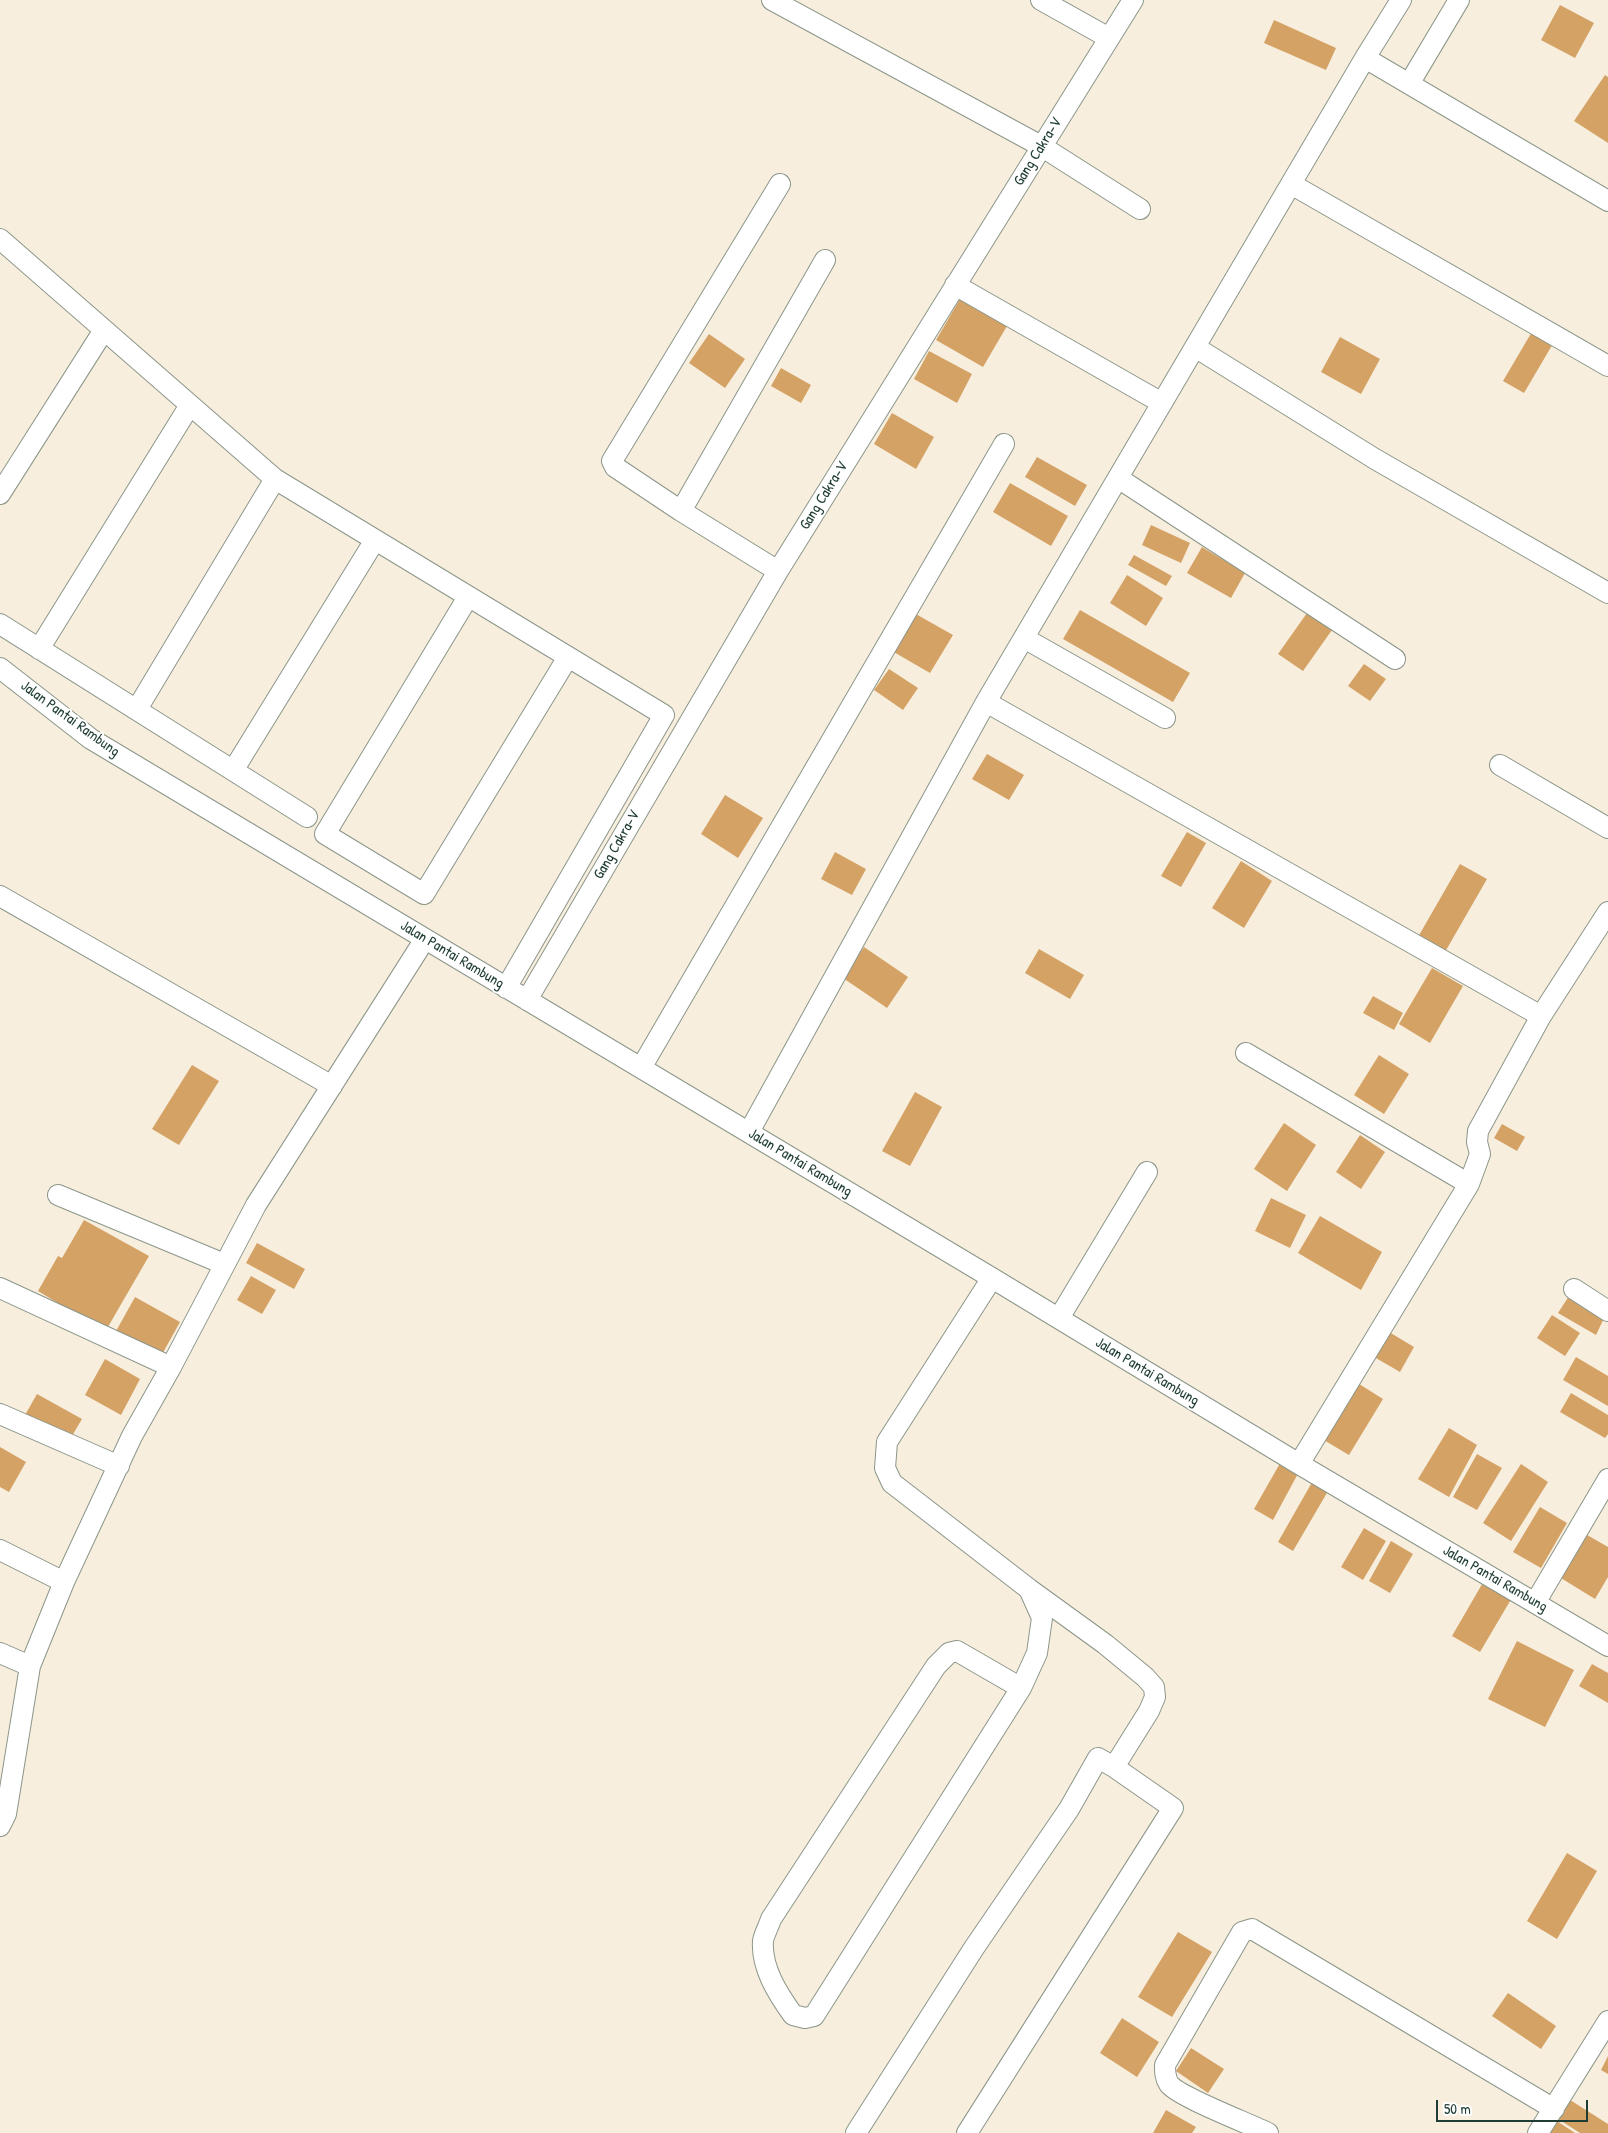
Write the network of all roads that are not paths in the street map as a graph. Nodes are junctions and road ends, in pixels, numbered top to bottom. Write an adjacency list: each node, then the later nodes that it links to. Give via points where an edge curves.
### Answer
1 (772, 0): 9 (street)
2 (1041, 0): 6 (street)
3 (1133, 0): 6 (street, Gang Cakra-V)
4 (1459, 0): 8 (street)
5 (1392, 3): 7 (street)
6 (1110, 38): 9 (street, Gang Cakra-V)
7 (1365, 58): 8 (street); 11 (street)
8 (1410, 84): 12 (street)
9 (1041, 146): 13 (street); 16 (street, Gang Cakra-V)
10 (780, 184): 26 (street, via 612,461)
11 (1291, 184): 18 (street); 19 (street)
12 (1608, 201)
13 (1140, 209)
14 (0, 239): 17 (street)
15 (825, 260): 26 (street)
16 (956, 284): 20 (street); 28 (street, Gang Cakra-V)
17 (104, 330): 21 (street); 25 (street)
18 (1195, 348): 20 (street); 29 (street, via 1375,459)
19 (1608, 366)
20 (1162, 403): 23 (street)
21 (190, 405): 24 (street); 33 (street)
22 (1004, 444): 51 (street)
23 (1118, 478): 32 (street); 35 (street)
24 (275, 479): 27 (street); 38 (street)
25 (0, 494)
26 (681, 512): 28 (street)
27 (375, 540): 30 (street); 41 (street)
28 (778, 571): 48 (street, Gang Cakra-V)
29 (1608, 592)
30 (468, 597): 34 (street); 34 (street, via 325,834 424,894)
31 (0, 624): 33 (street)
32 (1024, 638): 37 (street); 39 (street)
33 (39, 649): 38 (street)
34 (568, 657): 47 (street, via 664,715)
35 (1396, 659)
36 (0, 668): 46 (street, Jalan Pantai Rambung, via 91,739)
37 (986, 702): 49 (street); 53 (street)
38 (137, 709): 41 (street)
39 (1165, 718)
40 (1500, 764): 43 (street)
41 (234, 770): 42 (street)
42 (307, 817)
43 (1608, 828)
44 (0, 896): 52 (street)
45 (1608, 912): 49 (street)
46 (425, 939): 47 (street, Jalan Pantai Rambung); 52 (street)
47 (506, 988): 48 (street, Jalan Pantai Rambung)
48 (526, 1000): 51 (street, Jalan Pantai Rambung)
49 (1540, 1016): 55 (street, via 1478,1131 1480,1154)
50 (1246, 1053): 55 (street)
51 (641, 1068): 53 (street, Jalan Pantai Rambung)
52 (332, 1086): 57 (street, via 256,1205)
53 (749, 1132): 58 (street, Jalan Pantai Rambung)
54 (1148, 1172): 62 (street)
55 (1469, 1184): 65 (street)
56 (58, 1195): 57 (street)
57 (224, 1264): 63 (street)
58 (992, 1278): 62 (street, Jalan Pantai Rambung); 70 (street, via 887,1442 885,1468 892,1483)
59 (0, 1288): 63 (street)
60 (1574, 1289): 61 (street)
61 (1608, 1311)
62 (1059, 1318): 65 (street, Jalan Pantai Rambung)
63 (171, 1367): 66 (street)
64 (0, 1414): 66 (street)
65 (1299, 1464): 71 (street, Jalan Pantai Rambung)
66 (119, 1466): 69 (street)
67 (1608, 1479): 71 (street)
68 (0, 1550): 69 (street)
69 (64, 1582): 74 (street)
70 (1029, 1589): 75 (street, via 1042,1618 1037,1653); 76 (street, via 1105,1644 1154,1686 1155,1697 1149,1711)
71 (1534, 1602): 72 (street, Jalan Pantai Rambung)
72 (1608, 1646)
73 (0, 1652): 74 (street)
74 (30, 1666): 77 (street, via 6,1814)
75 (1021, 1688): 75 (street, via 957,1651 949,1653 936,1666 771,1919 763,1939 764,1954 774,1988 793,2015 814,2016)
76 (1114, 1767): 80 (street, via 1098,1758 1069,1809 974,1948); 81 (street, via 1173,1808)
77 (0, 1826)
78 (1608, 2021): 79 (street)
79 (1554, 2109): 82 (street, via 1252,1929 1242,1932 1165,2065 1166,2078 1170,2086 1183,2094); 83 (street)
80 (856, 2133)
81 (967, 2133)
82 (1268, 2133)
83 (1538, 2133)

